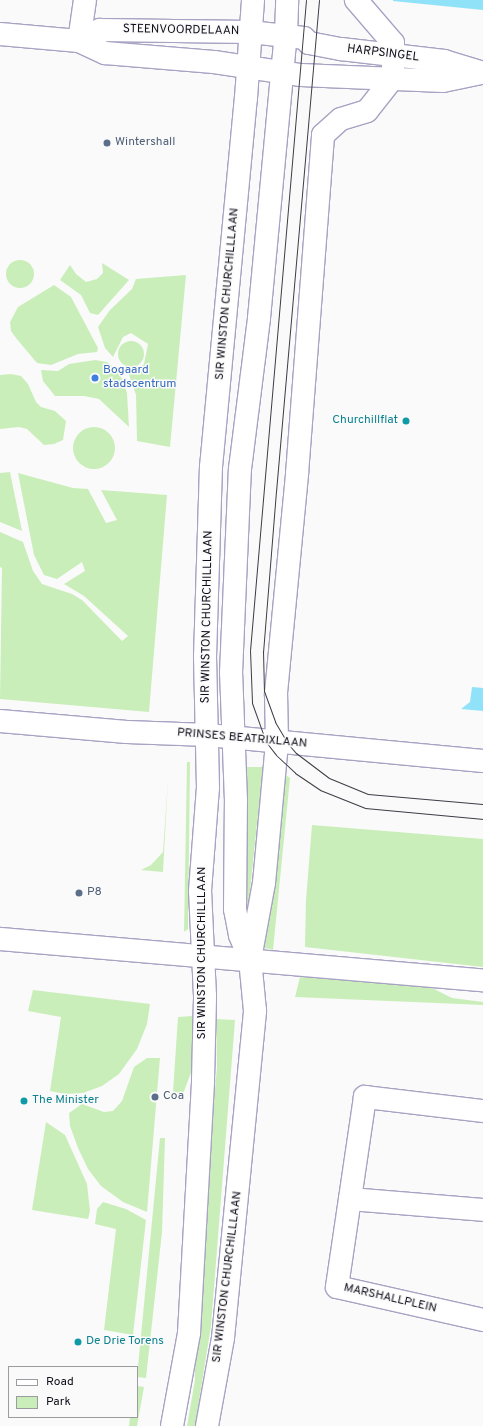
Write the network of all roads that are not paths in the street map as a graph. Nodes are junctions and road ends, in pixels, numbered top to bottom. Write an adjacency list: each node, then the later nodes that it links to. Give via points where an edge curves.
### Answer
1 (84, 0): 8 (street)
2 (253, 0): 5 (street, SIR WINSTON CHURCHILLLAAN)
3 (287, 0): 7 (street, SIR WINSTON CHURCHILLLAAN)
4 (356, 0): 9 (street, via 394,43)
5 (250, 32): 7 (street, STEENVOORDELAAN); 8 (street, STEENVOORDELAAN, via 100,30); 10 (street, SIR WINSTON CHURCHILLLAAN)
6 (0, 34): 8 (street, STEENVOORDELAAN)
7 (286, 35): 9 (street, HARPSINGEL, via 304,38 309,44); 12 (street, SIR WINSTON CHURCHILLLAAN)
8 (79, 40): 10 (street, STEENVOORDELAAN, via 105,53 198,60)
9 (395, 55): 11 (street, HARPSINGEL, via 444,61); 13 (street)
10 (249, 67): 12 (street, STEENVOORDELAAN); 15 (street, SIR WINSTON CHURCHILLLAAN, via 211,467 205,657)
11 (482, 73): 13 (street, HARPSINGEL, via 444,80)
12 (282, 74): 13 (street, HARPSINGEL); 16 (street, SIR WINSTON CHURCHILLLAAN, via 240,470 231,689)
13 (393, 78): 17 (street, SIR WINSTON CHURCHILLLAAN, via 367,110 341,120 323,135 297,474 276,693)
14 (0, 721): 15 (street, PRINSES BEATRIXLAAN, via 127,732)
15 (208, 735): 16 (street, PRINSES BEATRIXLAAN); 20 (street, SIR WINSTON CHURCHILLLAAN, via 208,788 200,891)
16 (234, 738): 17 (street, PRINSES BEATRIXLAAN); 21 (street, SIR WINSTON CHURCHILLLAAN, via 235,909 240,934)
17 (277, 743): 18 (street, PRINSES BEATRIXLAAN); 21 (street, SIR WINSTON CHURCHILLLAAN, via 264,882)
18 (483, 761)
19 (0, 939): 20 (street)
20 (202, 955): 21 (street); 27 (street, SIR WINSTON CHURCHILLLAAN, via 205,996 203,1080 190,1310)
21 (250, 959): 22 (street); 28 (street, SIR WINSTON CHURCHILLLAAN, via 255,999 253,1034 223,1338)
22 (483, 980)
23 (483, 1110): 24 (street, MARSHALLPLEIN, via 365,1097)
24 (350, 1199): 25 (street); 26 (street, MARSHALLPLEIN, via 337,1287)
25 (483, 1210)
26 (483, 1320)
27 (172, 1426)
28 (207, 1426)

